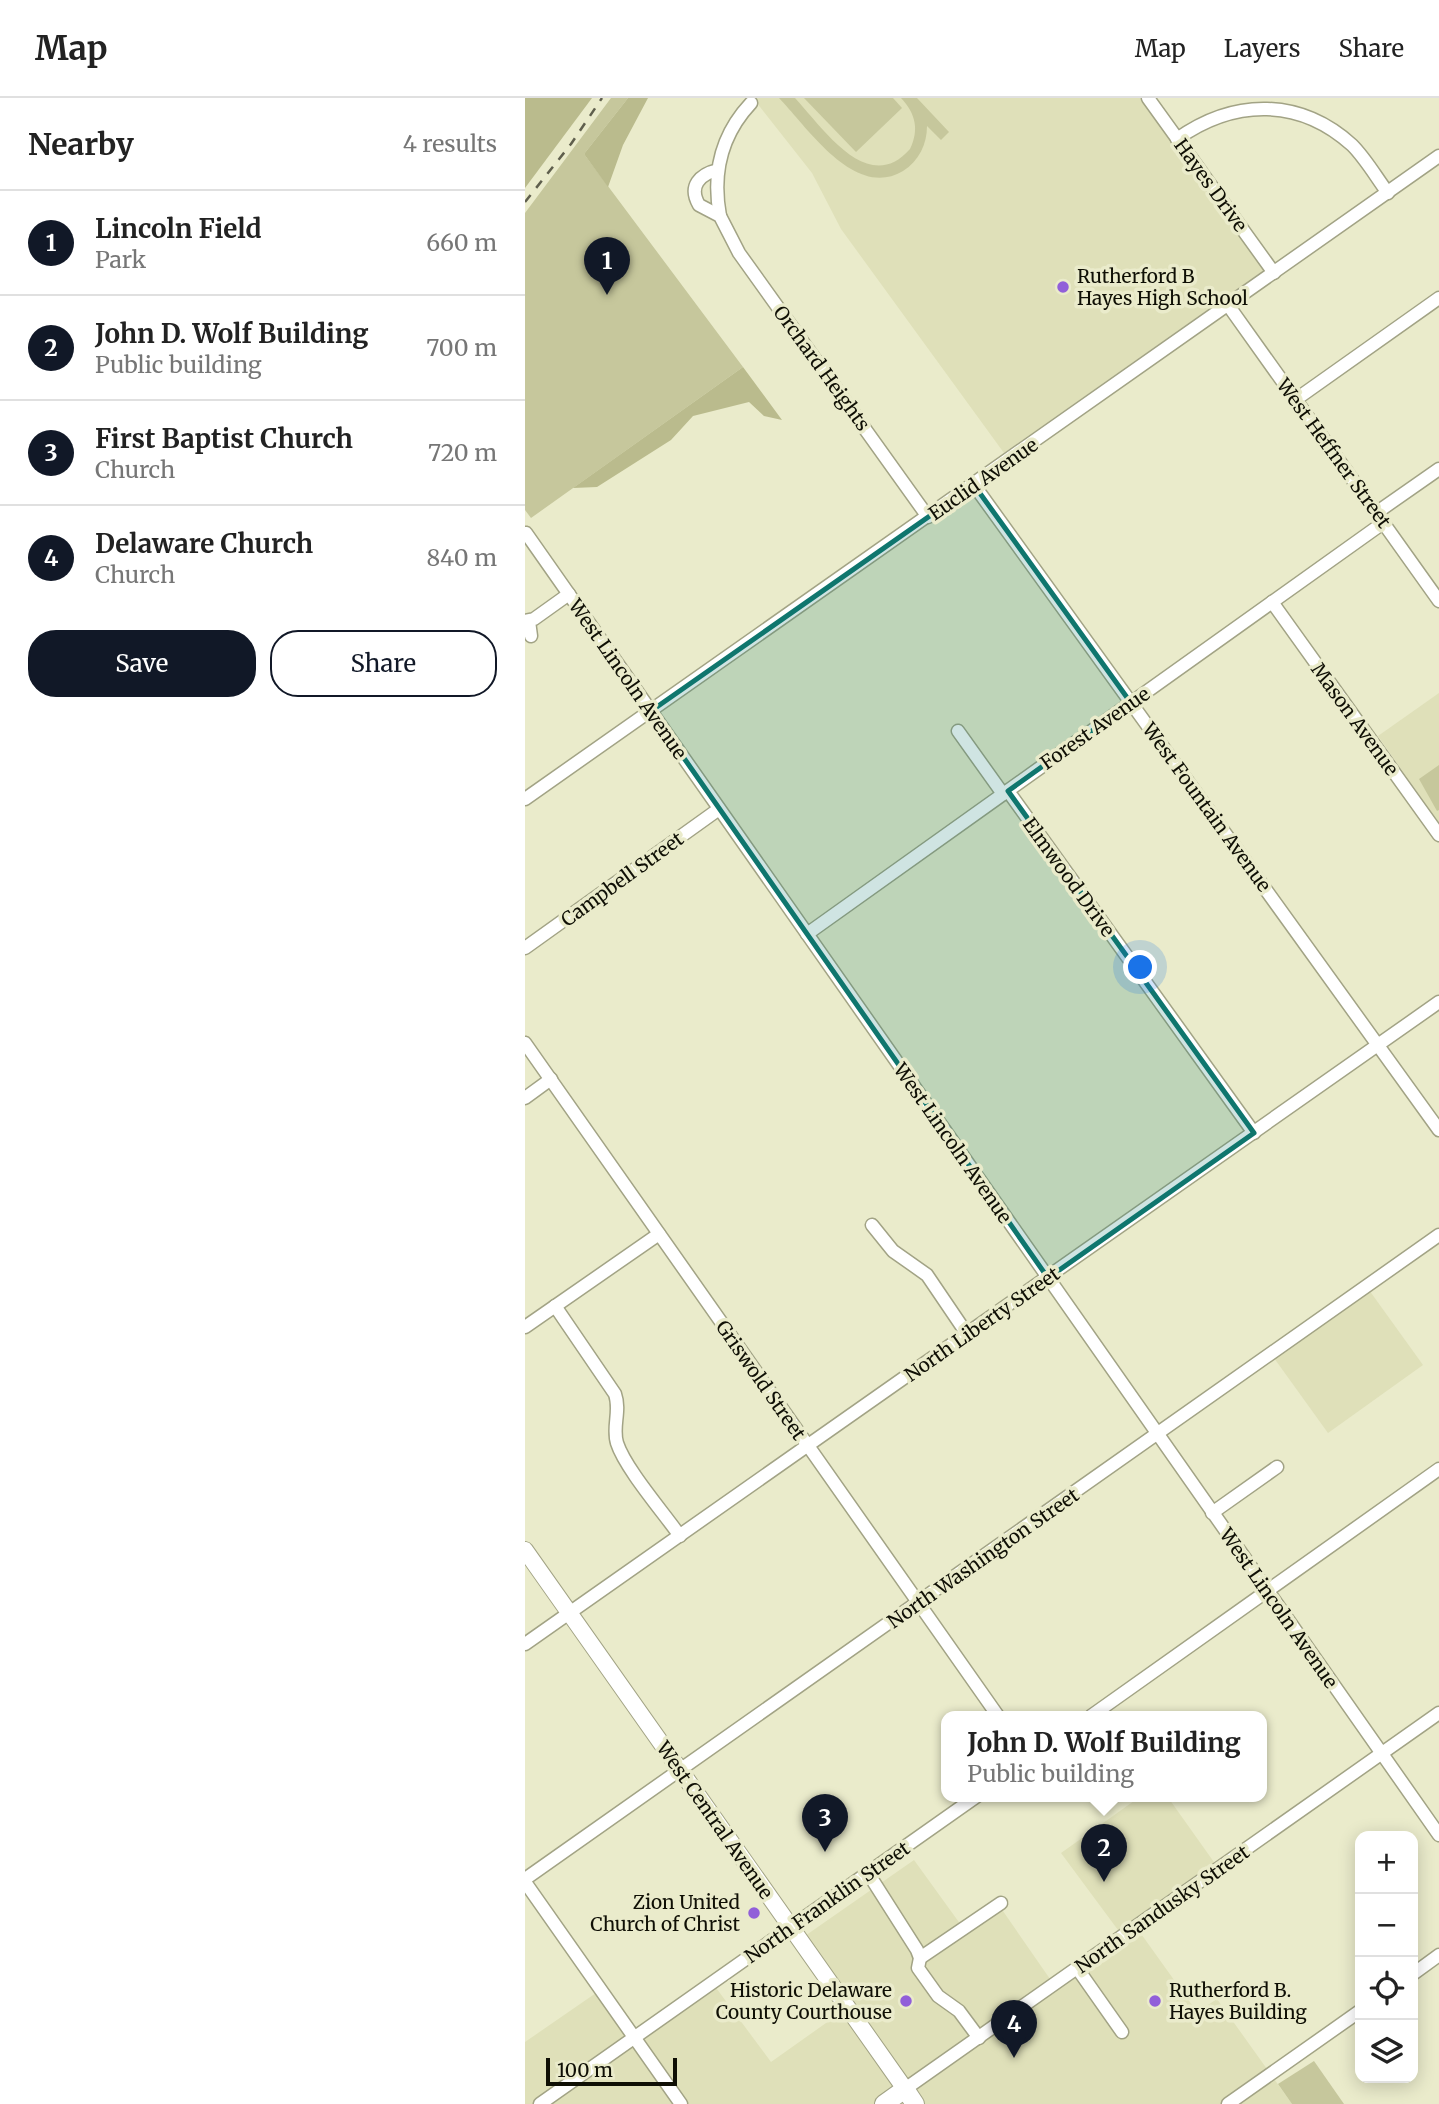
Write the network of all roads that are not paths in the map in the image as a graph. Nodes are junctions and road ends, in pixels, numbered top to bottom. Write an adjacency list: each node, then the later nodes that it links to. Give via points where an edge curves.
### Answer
1 (1148, 98): 4 (street, Hayes Drive)
2 (1272, 102): 4 (street, via 1207,119); 7 (street, via 1341,135)
3 (751, 103): 6 (street, Orchard Heights, via 727,135)
4 (1177, 139): 9 (street, Hayes Drive)
5 (1439, 156): 7 (street, Euclid Avenue)
6 (718, 170): 8 (street, Orchard Heights); 8 (street, Orchard Heights, via 700,177 694,192 703,209)
7 (1388, 193): 9 (street, Euclid Avenue)
8 (720, 216): 15 (street, Orchard Heights, via 739,253)
9 (1274, 273): 11 (street, Euclid Avenue)
10 (1439, 298): 12 (street)
11 (1228, 305): 12 (street, West Heffner Street); 14 (street, Euclid Avenue)
12 (1295, 400): 16 (street, West Heffner Street)
13 (1439, 469): 16 (street, Forest Avenue)
14 (974, 485): 15 (street, Euclid Avenue); 23 (street, West Fountain Avenue)
15 (928, 517): 24 (street, Euclid Avenue)
16 (1380, 518): 19 (street, West Heffner Street); 20 (street, Forest Avenue)
17 (526, 533): 18 (street, West Lincoln Avenue)
18 (569, 594): 21 (street); 24 (street, West Lincoln Avenue)
19 (1439, 601)
20 (1272, 603): 23 (street, Forest Avenue); 29 (street, Mason Avenue)
21 (527, 621): 22 (street)
22 (531, 636)
23 (1131, 703): 26 (street, Forest Avenue); 34 (street, West Fountain Avenue)
24 (650, 711): 27 (street, Euclid Avenue); 28 (street, West Lincoln Avenue)
25 (958, 731): 26 (street, Elmwood Drive)
26 (1005, 792): 30 (street, Forest Avenue); 38 (street, Elmwood Drive)
27 (525, 799)
28 (719, 809): 30 (street, West Lincoln Avenue); 31 (street, Campbell Street)
29 (1439, 835)
30 (807, 934): 42 (street, West Lincoln Avenue)
31 (525, 948)
32 (1439, 1002): 34 (street, North Liberty Street)
33 (525, 1043): 35 (street, Griswold Street)
34 (1378, 1046): 37 (street, West Fountain Avenue); 38 (street, North Liberty Street)
35 (551, 1079): 36 (street); 40 (street, Griswold Street)
36 (525, 1098)
37 (1439, 1130)
38 (1254, 1133): 42 (street, North Liberty Street)
39 (872, 1225): 45 (street, via 893,1251 927,1275)
40 (659, 1234): 43 (street); 47 (street, Griswold Street)
41 (1439, 1235): 46 (street, North Washington Street)
42 (1048, 1278): 45 (street, North Liberty Street); 46 (street, West Lincoln Avenue)
43 (555, 1306): 44 (street); 51 (street, via 615,1394 621,1453)
44 (525, 1327)
45 (967, 1334): 47 (street, North Liberty Street)
46 (1157, 1435): 50 (street, West Lincoln Avenue); 54 (street, North Washington Street)
47 (808, 1446): 51 (street, North Liberty Street); 54 (street, Griswold Street)
48 (1277, 1467): 50 (street)
49 (1439, 1469): 53 (street)
50 (1212, 1513): 53 (street, West Lincoln Avenue)
51 (680, 1536): 55 (street, North Liberty Street)
52 (525, 1550): 55 (main road, West Central Avenue)
53 (1267, 1591): 58 (street); 60 (street, West Lincoln Avenue)
54 (919, 1603): 57 (street, Griswold Street); 61 (street, North Washington Street)
55 (569, 1613): 56 (street, North Liberty Street); 61 (main road, West Central Avenue)
56 (525, 1644)
57 (995, 1711)
58 (1098, 1711)
59 (1439, 1713): 60 (street, North Sandusky Street)
60 (1381, 1754): 63 (street, West Lincoln Avenue); 70 (street, North Sandusky Street)
61 (680, 1770): 65 (street, North Washington Street); 67 (main road, West Central Avenue)
62 (969, 1802): 64 (street, North Franklin Street)
63 (1439, 1835)
64 (868, 1873): 67 (street, North Franklin Street); 69 (street)
65 (525, 1880): 74 (street)
66 (1001, 1903): 69 (street)
67 (791, 1927): 74 (street, North Franklin Street); 76 (main road, West Central Avenue)
68 (1439, 1955): 71 (street)
69 (920, 1958): 75 (street, via 918,1968 938,1996 959,2011)
70 (1077, 1968): 73 (street); 75 (street, North Sandusky Street)
71 (1418, 1970)
72 (1355, 2015): 80 (street)
73 (1122, 2032)
74 (634, 2038): 77 (street, North Franklin Street); 78 (street)
75 (979, 2038): 76 (street, North Sandusky Street)
76 (910, 2097): 79 (highway, North Sandusky Street)
77 (540, 2104)
78 (681, 2104)
79 (884, 2104)
80 (1228, 2104)

